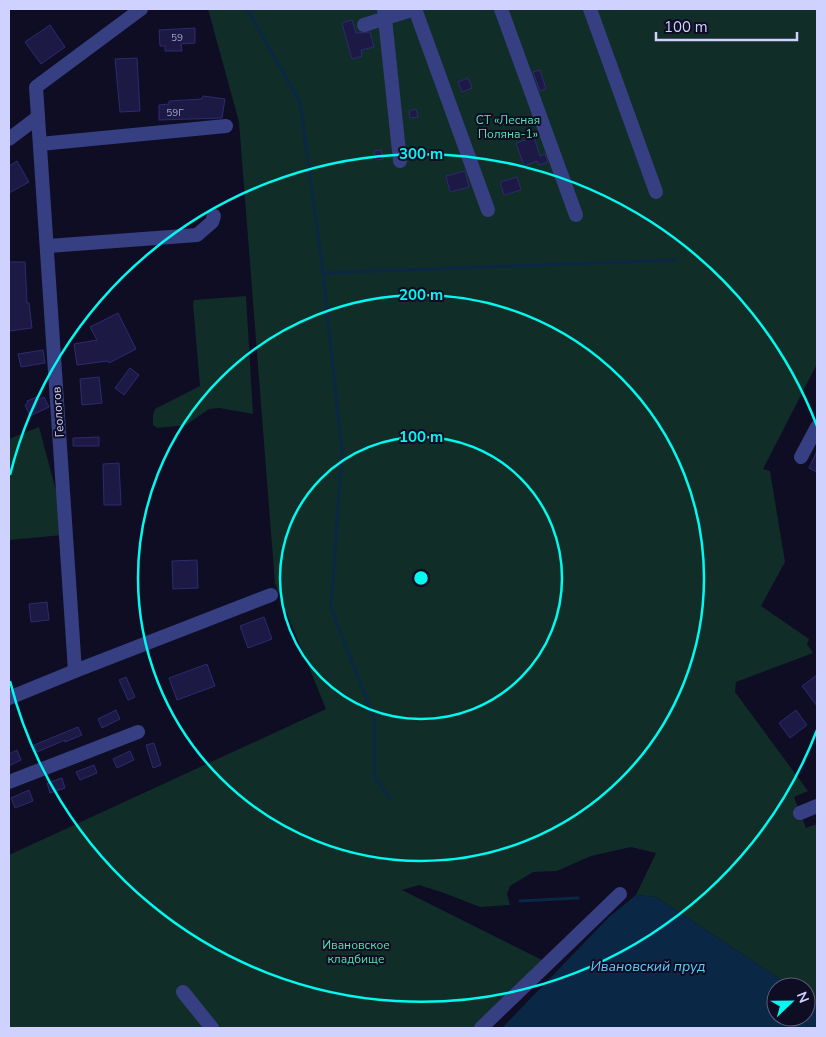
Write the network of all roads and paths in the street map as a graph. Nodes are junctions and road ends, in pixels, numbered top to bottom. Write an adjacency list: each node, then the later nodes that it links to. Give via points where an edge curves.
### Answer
1 (141, 9): 7 (street, Геологов, via 36,87)
2 (414, 9): 5 (street); 13 (street)
3 (501, 9): 14 (street)
4 (590, 9): 12 (street)
5 (384, 14): 6 (street); 11 (street)
6 (364, 25)
7 (38, 117): 9 (street); 10 (street, Геологов)
8 (226, 126): 10 (street)
9 (9, 139)
10 (40, 144): 16 (street, Геологов)
11 (400, 162)
12 (656, 192)
13 (488, 210)
14 (576, 214)
15 (214, 216): 16 (street, via 212,222 197,235)
16 (48, 246): 20 (street, Геологов)
17 (817, 427): 18 (street)
18 (801, 457)
19 (271, 595): 20 (street)
20 (75, 671): 21 (street)
21 (9, 698)
22 (138, 732): 23 (street)
23 (9, 782)
24 (817, 806): 25 (street)
25 (800, 812)
26 (620, 894): 29 (street)
27 (183, 992): 28 (street)
28 (212, 1028)
29 (481, 1028)

